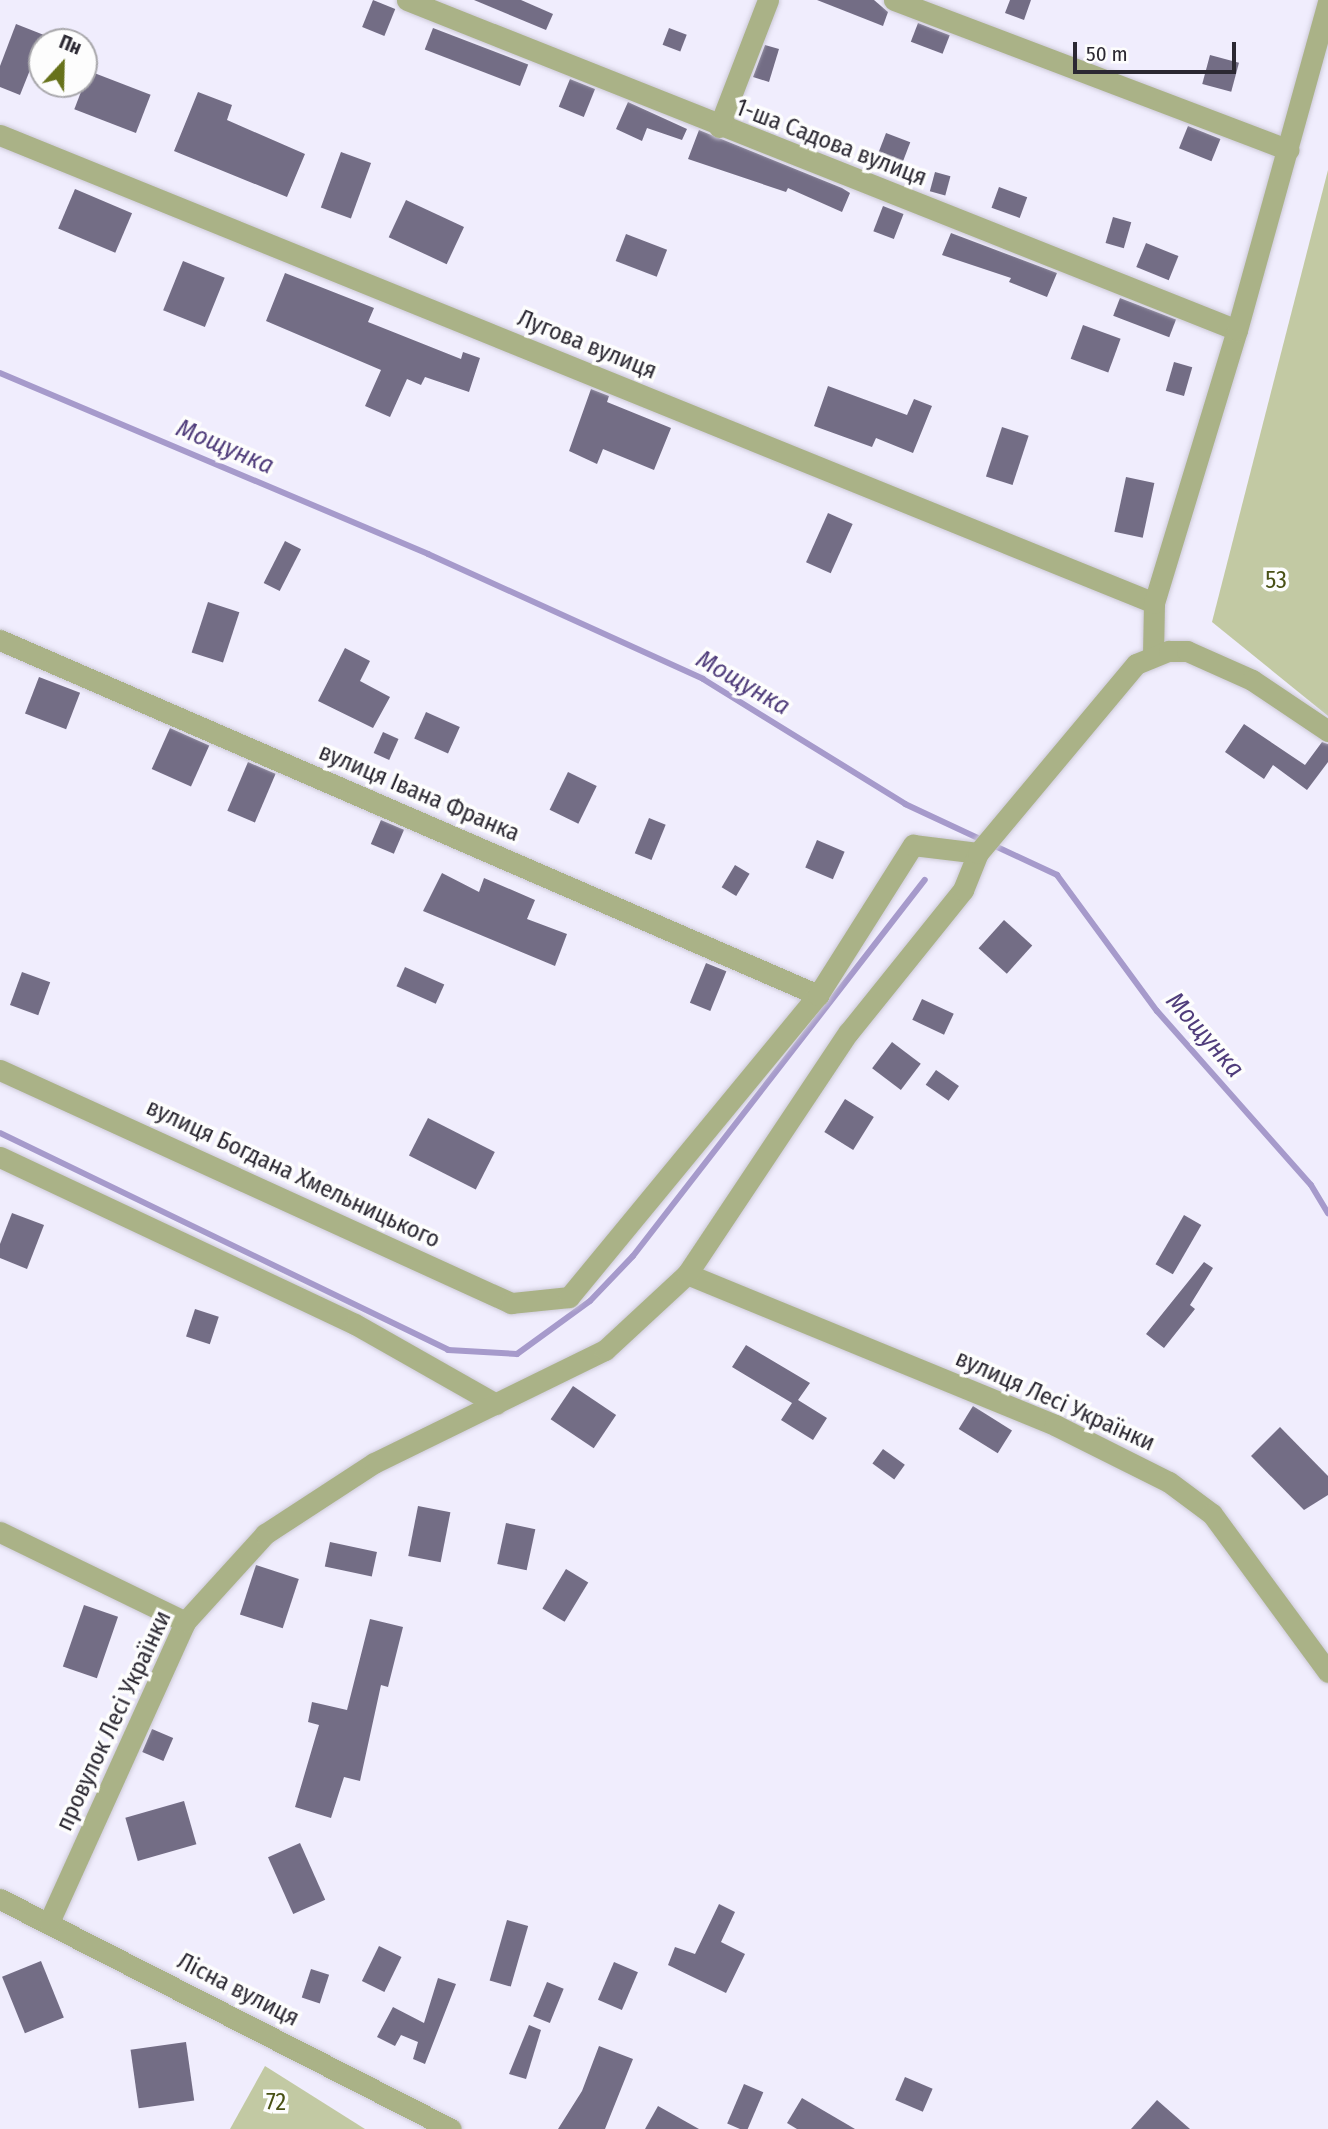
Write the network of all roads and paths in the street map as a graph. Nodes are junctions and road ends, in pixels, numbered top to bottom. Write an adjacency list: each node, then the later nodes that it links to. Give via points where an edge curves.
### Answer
1 (408, 0): 5 (street, 1-ша Садова вулиця)
2 (768, 0): 5 (street)
3 (894, 0): 7 (street)
4 (1328, 2): 7 (street)
5 (719, 127): 8 (street, 1-ша Садова вулиця)
6 (0, 135): 9 (street, Лугова вулиця)
7 (1288, 150): 8 (street)
8 (1237, 330): 9 (street)
9 (1153, 603): 11 (street)
10 (0, 640): 14 (street, вулиця Івана Франка)
11 (1153, 655): 12 (street, via 1187,651 1221,665 1287,701); 13 (street, via 1136,664 1115,687)
12 (1328, 731)
13 (978, 853): 14 (street, via 913,845); 17 (street, via 963,890 848,1033)
14 (818, 995): 15 (street, вулиця Богдана Хмельницького, via 569,1297 510,1303)
15 (0, 1070)
16 (0, 1157): 18 (street, via 355,1324)
17 (687, 1274): 18 (street, via 604,1350); 21 (street, вулиця Лесі Українки, via 1055,1425 1169,1482 1212,1514)
18 (496, 1404): 20 (street, провулок Лесі Українки, via 374,1463 265,1534)
19 (0, 1532): 20 (street)
20 (185, 1622): 23 (street, провулок Лесі Українки)
21 (1328, 1672)
22 (0, 1899): 23 (street, Лісна вулиця)
23 (49, 1922): 24 (street, Лісна вулиця)
24 (451, 2129)

